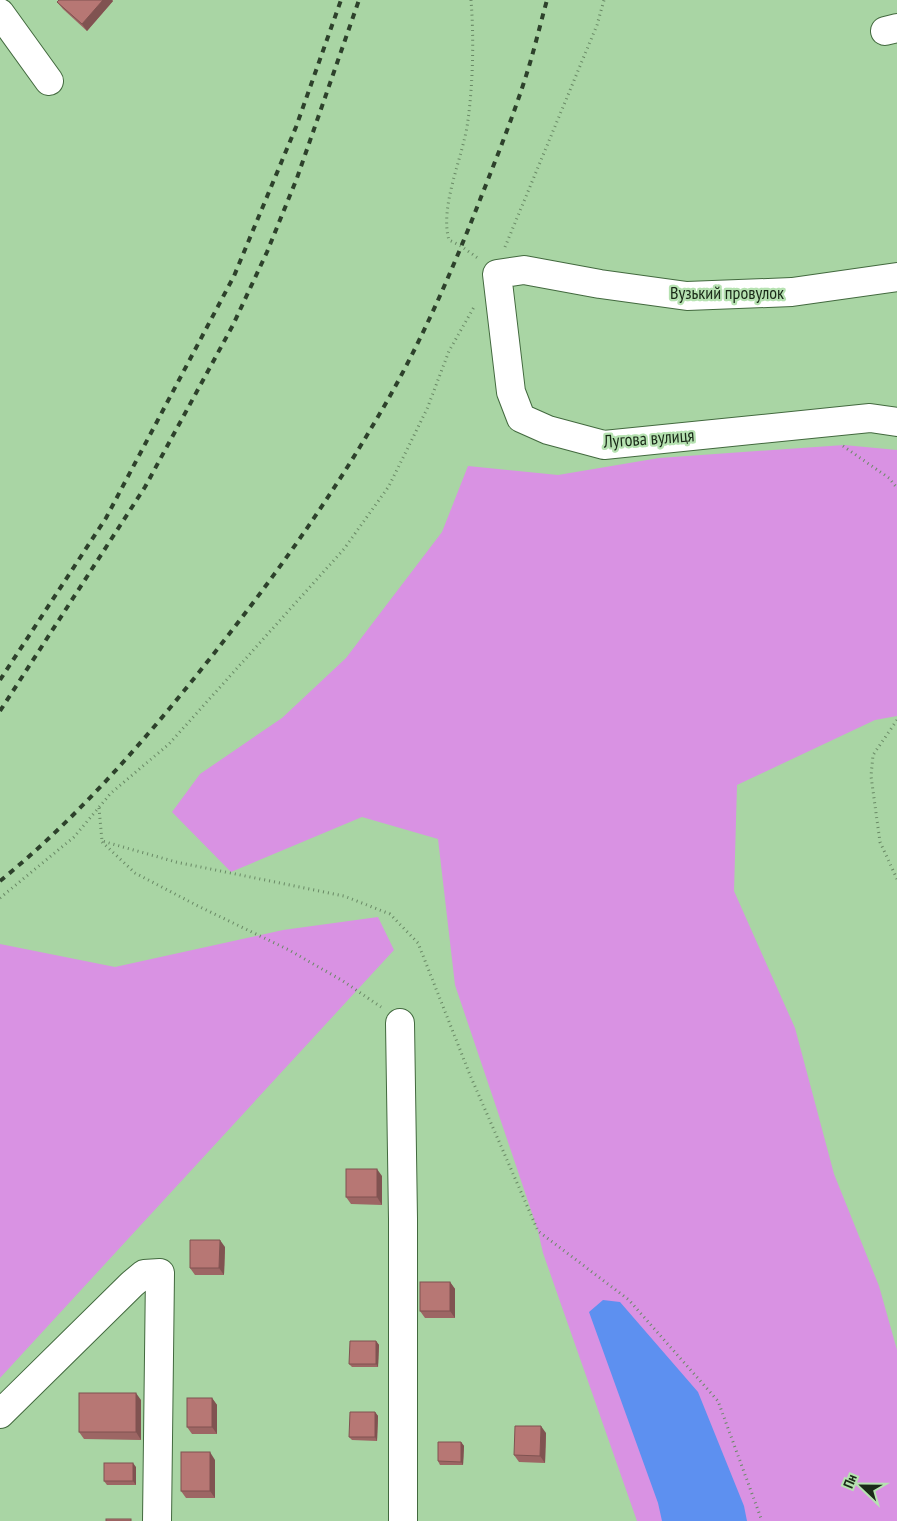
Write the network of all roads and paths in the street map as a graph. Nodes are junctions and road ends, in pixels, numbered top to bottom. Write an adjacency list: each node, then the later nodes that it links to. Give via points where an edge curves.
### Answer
1 (471, 0): 5 (path, via 468,120 446,232 449,240)
2 (604, 0): 5 (path, via 597,25)
3 (0, 13): 4 (street)
4 (49, 81)
5 (500, 263): 6 (street, Вузький провулок, via 600,284 687,296 792,292); 8 (street, Лугова вулиця, via 511,392 521,418 548,430 604,445); 11 (path, via 449,351 427,409 388,486 344,549 169,744 111,792)
6 (897, 277)
7 (897, 422): 8 (street, Лугова вулиця, via 870,418)
8 (813, 423): 9 (path, via 889,478)
9 (897, 488)
10 (897, 720): 13 (path, via 873,755 871,776 880,842)
11 (99, 808): 12 (path); 14 (path, via 74,837)
12 (102, 841): 15 (path, via 135,873 290,950 370,998); 19 (path, via 176,862 344,896 390,914 418,943 470,1075 538,1231 629,1300 718,1401)
13 (897, 879)
14 (0, 898)
15 (400, 1023): 18 (street)
16 (0, 1414): 17 (street, via 132,1284 144,1274 160,1273)
17 (157, 1521)
18 (403, 1521)
19 (762, 1521)

